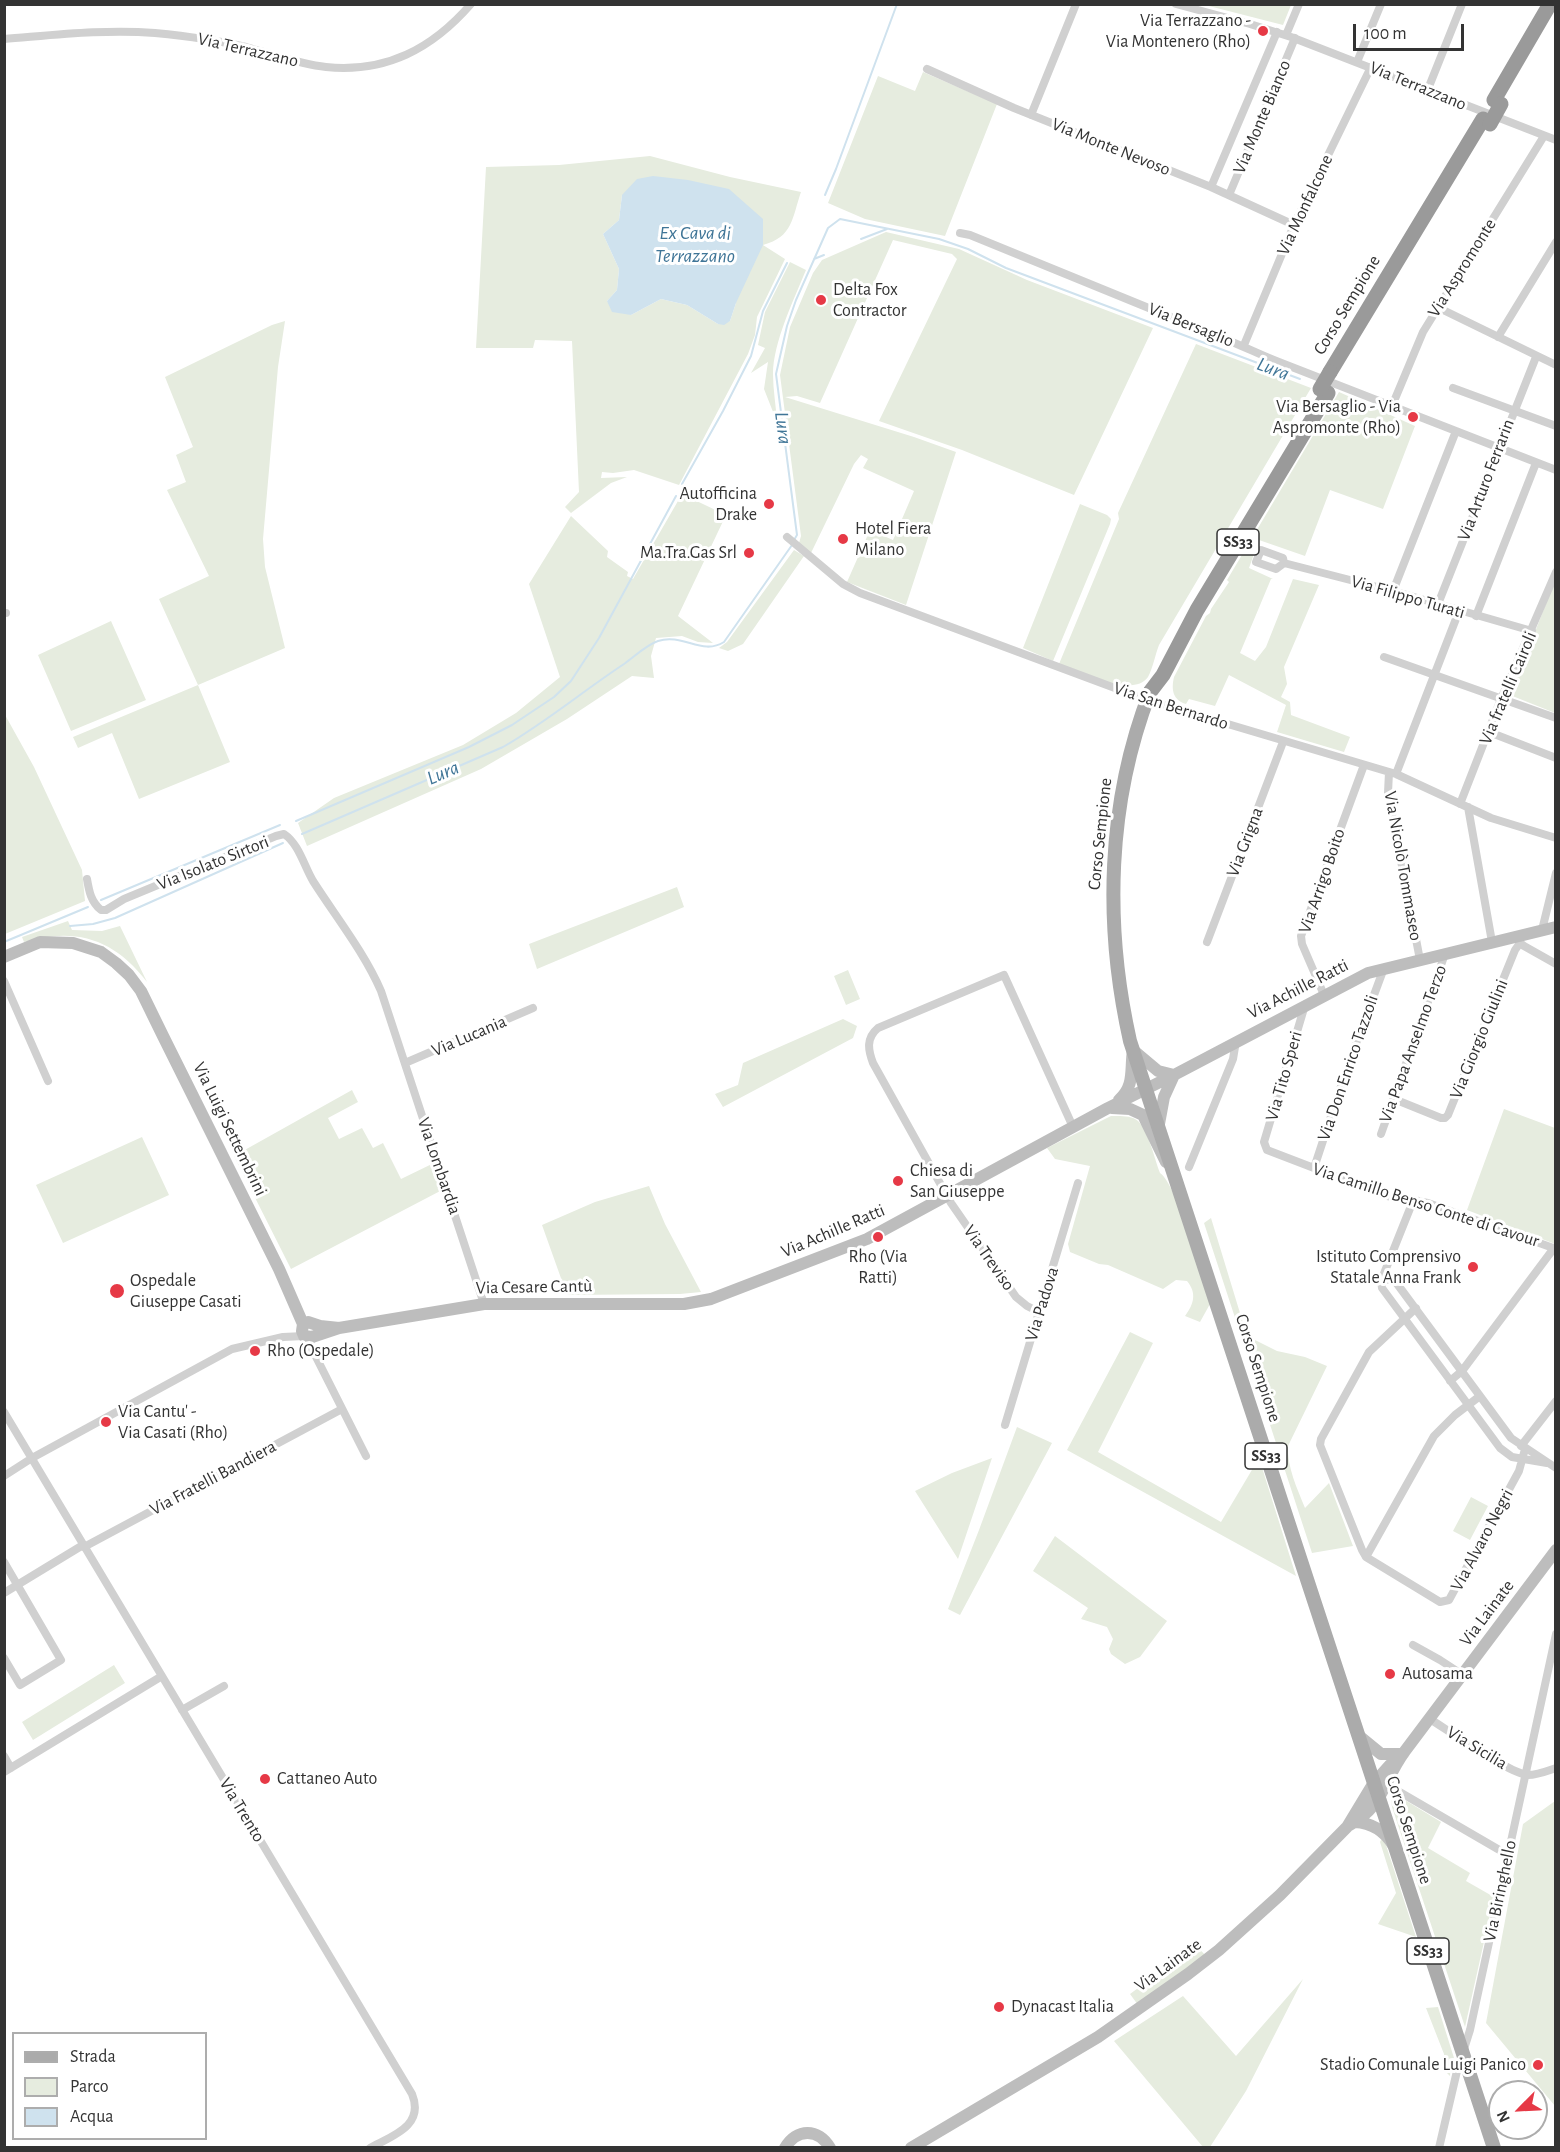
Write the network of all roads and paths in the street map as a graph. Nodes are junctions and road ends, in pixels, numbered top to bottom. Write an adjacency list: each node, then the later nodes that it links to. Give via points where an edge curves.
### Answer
1 (471, 4): 12 (street, Via Terrazzano, via 445,30 413,53 360,67 326,67 223,42 155,33)
2 (1076, 4): 18 (street)
3 (1176, 4): 9 (street, Via Terrazzano)
4 (1299, 4): 10 (street)
5 (1381, 4): 13 (street)
6 (1462, 4): 16 (street)
7 (1550, 4): 17 (highway, Corso Sempione / SS33)
8 (1556, 14): 17 (highway, Corso Sempione / SS33)
9 (1277, 32): 10 (street, Via Terrazzano); 21 (street)
10 (1286, 35): 11 (street, Via Terrazzano)
11 (1295, 38): 13 (street, Via Terrazzano); 22 (street, Via Monte Bianco)
12 (4, 39)
13 (1357, 62): 14 (street, Via Terrazzano)
14 (1371, 67): 16 (street, Via Terrazzano); 23 (street, Via Monfalcone)
15 (927, 69): 18 (street, Via Monte Nevoso)
16 (1428, 89): 19 (street, Via Terrazzano)
17 (1498, 102): 49 (highway, Corso Sempione / SS33, bridge, via 1170,638)
18 (1031, 115): 21 (street, Via Monte Nevoso)
19 (1544, 136): 20 (street, Via Terrazzano); 26 (street, Via Aspromonte)
20 (1556, 140)
21 (1211, 187): 22 (street, Via Monte Nevoso)
22 (1229, 195): 23 (street, Via Monte Nevoso)
23 (1294, 225): 28 (street, Via Monfalcone)
24 (960, 233): 28 (street, Via Bersaglio)
25 (1556, 242): 27 (street)
26 (1437, 307): 27 (street); 32 (street, Via Aspromonte)
27 (1498, 337): 29 (street)
28 (1244, 345): 32 (street, Via Bersaglio)
29 (1536, 357): 30 (street); 33 (street, Via Arturo Ferrarin)
30 (1556, 365)
31 (1453, 388): 33 (street)
32 (1392, 405): 35 (street, Via Bersaglio)
33 (1513, 411): 34 (street); 36 (street, Via Arturo Ferrarin)
34 (1556, 426)
35 (1456, 432): 36 (street, Via Bersaglio); 42 (street)
36 (1499, 448): 37 (street, Via Bersaglio); 43 (street, Via Arturo Ferrarin)
37 (1536, 463): 38 (street, Via Bersaglio); 45 (street)
38 (1556, 470)
39 (787, 537): 49 (street, Via San Bernardo, via 835,578 860,593)
40 (1284, 563): 42 (street, Via Filippo Turati)
41 (1556, 572): 46 (street, Via fratelli Cairoli)
42 (1393, 591): 43 (street, Via Filippo Turati)
43 (1438, 604): 44 (street, Via Filippo Turati)
44 (1459, 610): 45 (street, Via Filippo Turati); 48 (street)
45 (1476, 616): 46 (street, Via Filippo Turati)
46 (1532, 632): 50 (street, Via fratelli Cairoli)
47 (1384, 657): 48 (street)
48 (1435, 674): 50 (street); 56 (street)
49 (1148, 696): 53 (street, Via San Bernardo); 77 (main road, Corso Sempione / SS33, via 1125,775 1112,892 1119,981)
50 (1501, 699): 51 (street); 52 (street, Via fratelli Cairoli)
51 (1556, 717)
52 (1489, 732): 54 (street); 57 (street, Via fratelli Cairoli)
53 (1283, 742): 55 (street, Via San Bernardo); 64 (street, Via Grigna)
54 (1556, 758)
55 (1364, 765): 56 (street, Via San Bernardo); 72 (street, Via Arrigo Boito, via 1300,936)
56 (1393, 773): 57 (street, Via San Bernardo); 68 (street, Via Nicolò Tommaseo, via 1390,804)
57 (1464, 806): 58 (street, Via San Bernardo); 65 (street)
58 (1556, 838)
59 (1556, 873): 62 (street)
60 (87, 879): 75 (street, Via Isolato Sirtori, via 96,907 106,910 124,899 284,834 372,972)
61 (1556, 927): 62 (street, Via Achille Ratti)
62 (1542, 930): 63 (street, Via Achille Ratti)
63 (1519, 940): 65 (street, Via Achille Ratti); 69 (street); 82 (street, Via Giorgio Giulini, via 1448,1115 1441,1118)
64 (1207, 942)
65 (1492, 942): 66 (street, Via Achille Ratti)
66 (1445, 954): 68 (street, Via Achille Ratti); 82 (street, Via Papa Anselmo Terzo)
67 (4, 957): 101 (street, Via Luigi Settembrini, via 27,947 68,948 99,958 121,974 147,1006)
68 (1420, 960): 70 (street, Via Achille Ratti)
69 (1556, 964)
70 (1384, 968): 72 (street, Via Achille Ratti); 89 (street, Via Don Enrico Tazzoli)
71 (4, 981): 80 (street)
72 (1324, 995): 73 (street, Via Achille Ratti)
73 (1305, 1005): 76 (street, Via Achille Ratti); 87 (street, Via Tito Speri)
74 (533, 1008): 78 (street, Via Lucania)
75 (393, 1028): 78 (street, Via Lombardia)
76 (1236, 1041): 79 (street, Via Achille Ratti); 88 (street, via 1233,1059)
77 (1133, 1050): 79 (street, via 1158,1071); 81 (main road, Corso Sempione / SS33); 83 (street, via 1130,1086)
78 (405, 1063): 97 (street, Via Lombardia)
79 (1174, 1075): 81 (street, Via Achille Ratti); 84 (street, via 1164,1097)
80 (48, 1081)
81 (1147, 1089): 83 (street, Via Achille Ratti); 84 (main road, Corso Sempione / SS33)
82 (1394, 1099): 86 (street, Via Papa Anselmo Terzo)
83 (1108, 1108): 85 (street, Via Achille Ratti); 90 (street, via 1130,1108 1143,1115)
84 (1159, 1124): 90 (main road, Corso Sempione / SS33)
85 (1073, 1127): 92 (street, Via Achille Ratti); 92 (street, Via Treviso, via 1004,975 878,1028 868,1048 873,1063)
86 (1381, 1134)
87 (1264, 1147): 89 (street, Via Camillo Benso Conte di Cavour)
88 (1189, 1167)
89 (1314, 1168): 93 (street, Via Camillo Benso Conte di Cavour, via 1387,1196)
90 (1175, 1175): 130 (main road, Corso Sempione / SS33)
91 (1078, 1183): 99 (street, Via Padova)
92 (947, 1196): 96 (street, Via Achille Ratti, via 867,1239); 99 (street, Via Treviso, via 1016,1297)
93 (1418, 1201): 94 (street, Via Camillo Benso Conte di Cavour); 95 (street, via 1411,1206)
94 (1555, 1248): 102 (street)
95 (1382, 1281): 98 (street, via 1395,1281); 100 (street, via 1382,1288)
96 (696, 1303): 97 (street, Via Cesare Cantù)
97 (484, 1304): 101 (street, Via Cesare Cantù, via 339,1328)
98 (1416, 1308): 100 (street); 102 (street)
99 (1039, 1312): 109 (street, Via Padova)
100 (1404, 1317): 103 (street); 118 (street, via 1369,1352 1320,1445)
101 (309, 1329): 107 (street, via 311,1347); 113 (street, Via Cesare Cantù, via 232,1349)
102 (1462, 1371): 103 (street); 104 (street)
103 (1450, 1381): 106 (street)
104 (1480, 1396): 106 (street); 110 (street)
105 (1556, 1401): 110 (street)
106 (1468, 1405): 112 (street, via 1500,1448); 118 (street, via 1434,1436)
107 (342, 1409): 111 (street); 116 (street, Via Fratelli Bandiera)
108 (4, 1412): 113 (street, Via Trento)
109 (1005, 1425)
110 (1521, 1449): 112 (street); 112 (street); 114 (street); 118 (street, Via Alvaro Negri, via 1519,1471 1449,1600 1440,1602)
111 (366, 1456)
112 (1512, 1457)
113 (32, 1458): 115 (street, Via Cesare Cantù); 116 (street, Via Trento)
114 (1551, 1466)
115 (4, 1476)
116 (84, 1546): 120 (street, Via Fratelli Bandiera); 126 (street, Via Trento)
117 (1556, 1550): 125 (street, Via Lainate)
118 (1366, 1557)
119 (4, 1562): 120 (street)
120 (18, 1585): 121 (street, Via Fratelli Bandiera); 124 (street, via 61,1660 20,1685)
121 (4, 1593)
122 (1556, 1634): 135 (street, Via Biringhello)
123 (1413, 1645): 125 (street)
124 (4, 1658)
125 (1463, 1675): 129 (street, Via Lainate)
126 (162, 1676): 128 (street, Via Trento); 134 (street)
127 (224, 1686): 128 (street)
128 (182, 1710): 143 (street, Via Trento, via 412,2094 416,2111 409,2126)
129 (1430, 1719): 131 (street, Via Lainate); 135 (street, Via Sicilia)
130 (1359, 1736): 131 (street, via 1381,1754); 136 (main road, Corso Sempione / SS33)
131 (1403, 1754): 136 (street, Via Lainate, via 1390,1765)
132 (4, 1756): 134 (street)
133 (1556, 1768): 135 (street)
134 (8, 1770)
135 (1526, 1775): 140 (street, Via Biringhello)
136 (1380, 1783): 137 (main road, Corso Sempione / SS33); 138 (street, Via Lainate); 140 (street)
137 (1378, 1799): 138 (street, Via Lainate, via 1370,1811); 139 (main road, Corso Sempione / SS33)
138 (1351, 1824): 139 (street, via 1367,1823 1377,1828); 145 (street, Via Lainate, via 1280,1895 1188,1974 1098,2037)
139 (1394, 1847): 141 (main road, Corso Sempione / SS33)
140 (1508, 1855): 141 (street, Via Biringhello)
141 (1463, 2055): 146 (street, Via Biringhello); 147 (main road, Corso Sempione / SS33)
142 (831, 2147): 144 (street, via 821,2136 807,2132 794,2136)
143 (370, 2148)
144 (784, 2148)
145 (910, 2148)
146 (1439, 2148)
147 (1494, 2148)

